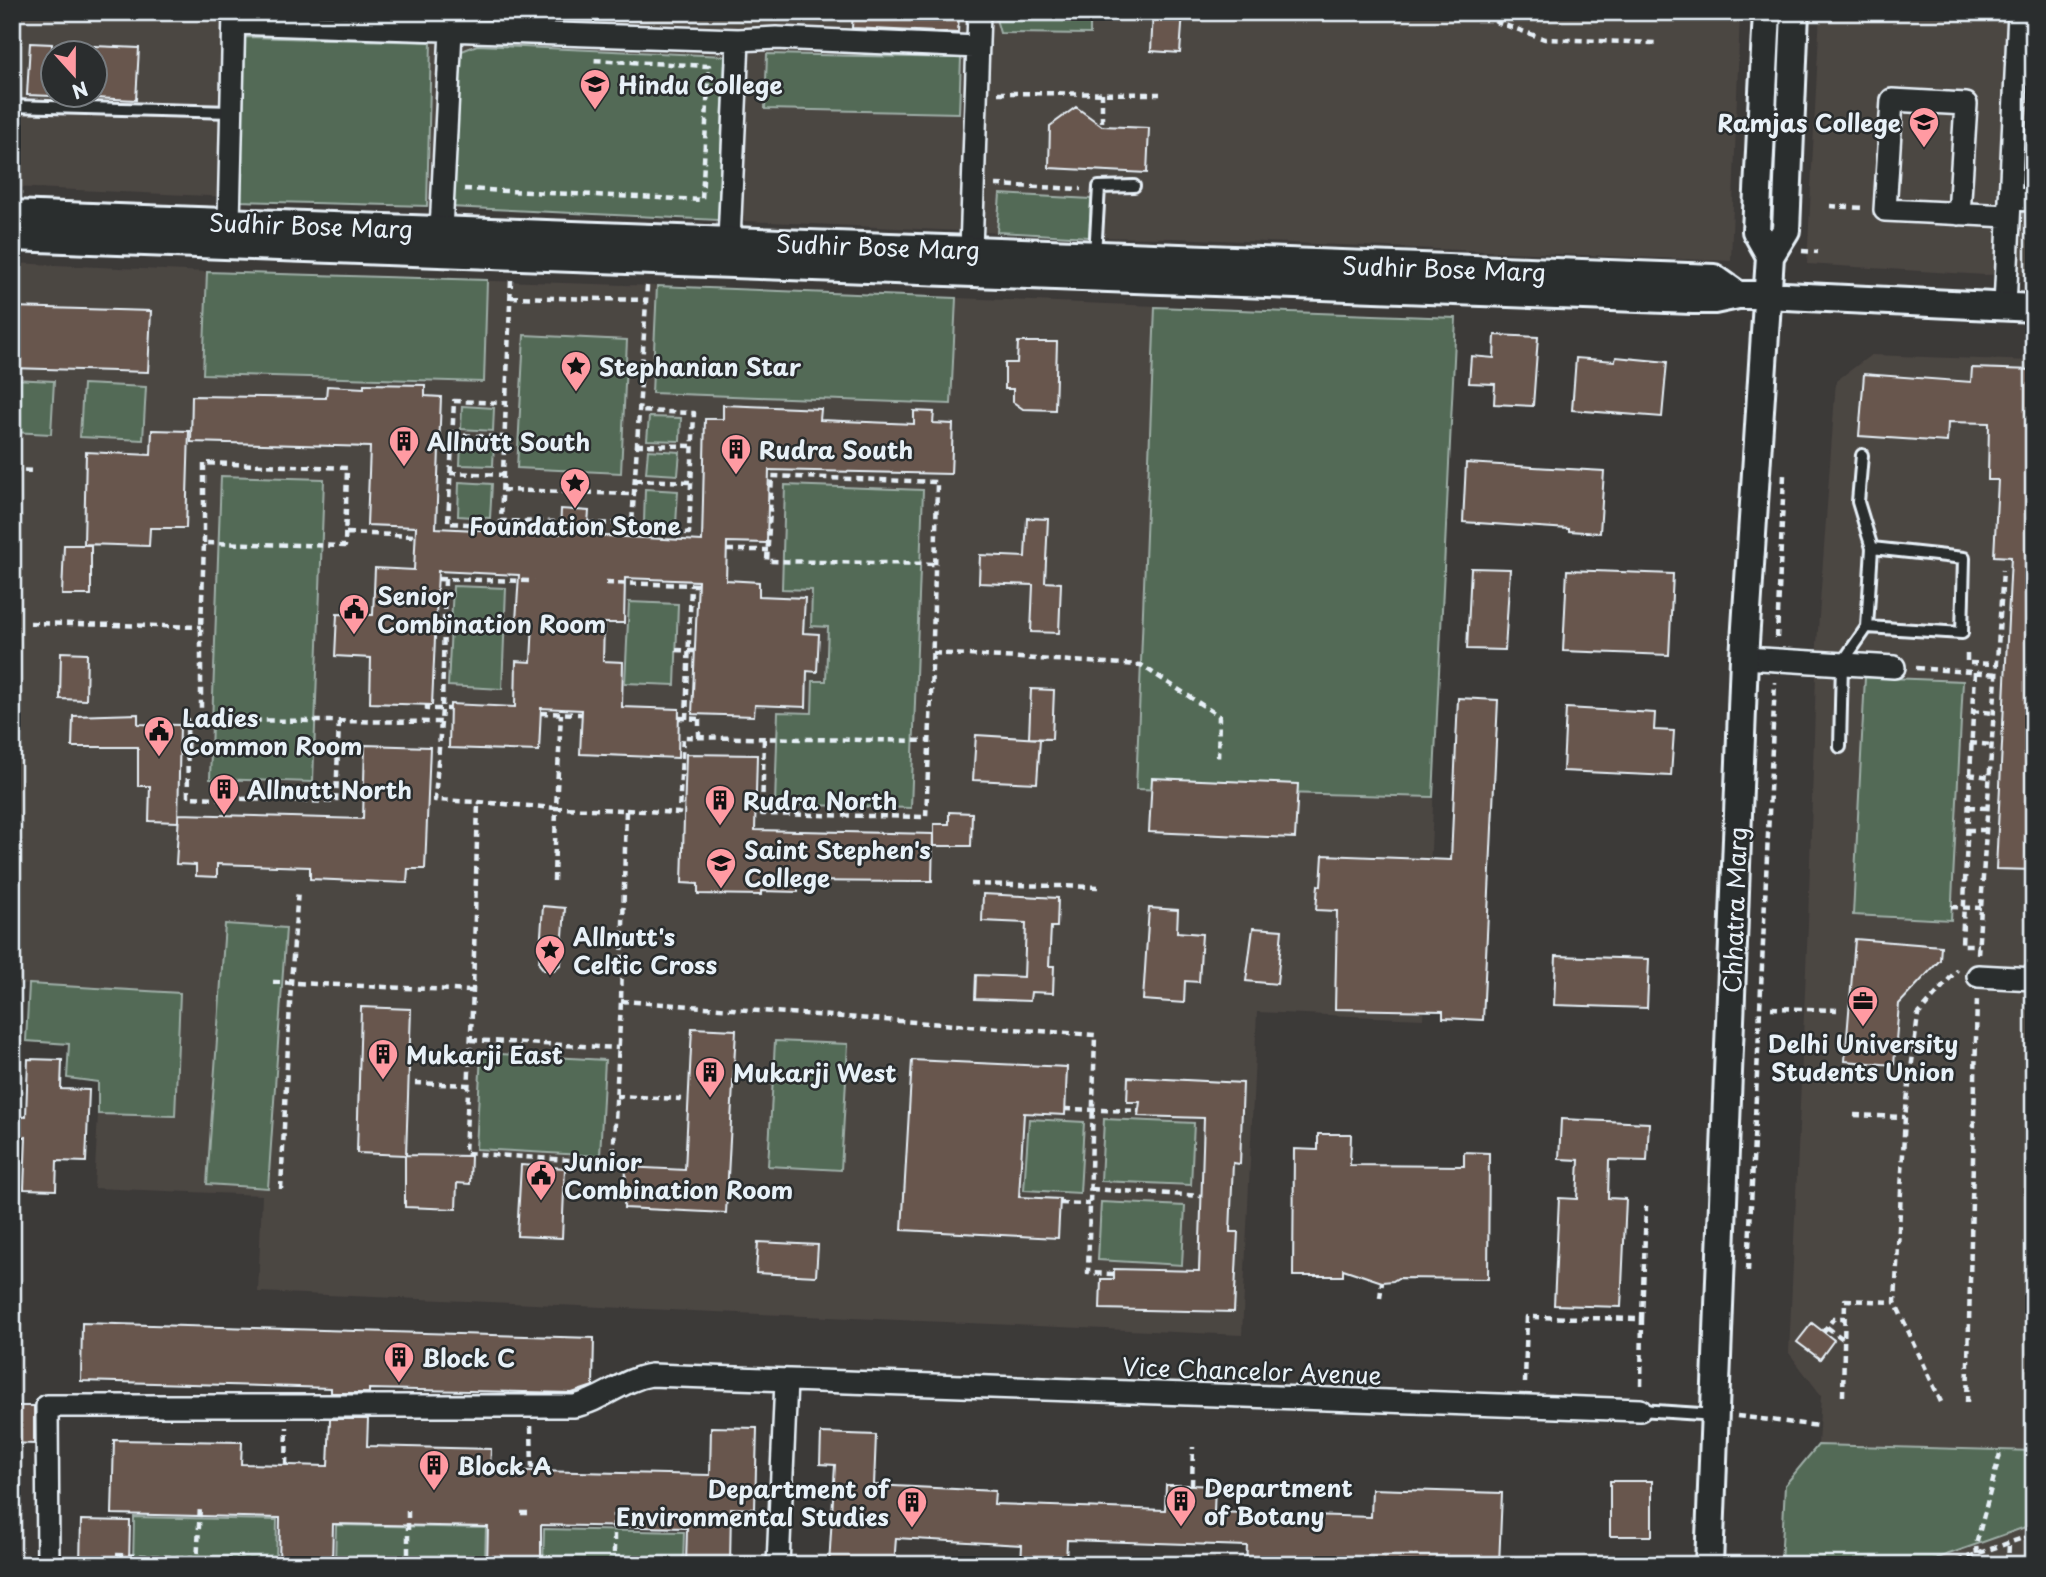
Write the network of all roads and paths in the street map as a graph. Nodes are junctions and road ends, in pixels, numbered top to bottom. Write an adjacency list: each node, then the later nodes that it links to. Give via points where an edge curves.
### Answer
1 (979, 12): 10 (street)
2 (1488, 12): 9 (path, via 1496,22 1545,39)
3 (1767, 12): 35 (street, Chhatra Marg, via 1756,231)
4 (1795, 12): 35 (street, Chhatra Marg, via 1786,230)
5 (2019, 12): 24 (street)
6 (234, 18): 7 (street); 16 (street)
7 (451, 31): 8 (street); 29 (street)
8 (738, 40): 10 (street); 31 (street)
9 (1655, 43)
10 (978, 47): 12 (street)
11 (590, 61): 20 (path, via 709,66 702,200)
12 (976, 93): 13 (path); 18 (street)
13 (1102, 93): 14 (path); 17 (path)
14 (1160, 94)
15 (12, 106): 16 (lane)
16 (232, 112): 28 (street)
17 (1102, 122)
18 (973, 184): 21 (path); 32 (street)
19 (1135, 186): 33 (lane, via 1099,187)
20 (464, 189)
21 (1082, 189)
22 (2034, 200): 24 (street)
23 (1830, 206): 25 (path)
24 (2009, 208): 27 (street); 41 (street)
25 (1885, 210): 27 (street); 27 (street, via 1892,100 1966,104)
26 (12, 214): 28 (street, Sudhir Bose Marg)
27 (1959, 214)
28 (229, 222): 29 (street, Sudhir Bose Marg)
29 (441, 230): 31 (street, Sudhir Bose Marg)
30 (12, 236): 34 (street, Sudhir Bose Marg)
31 (729, 240): 32 (street, Sudhir Bose Marg)
32 (972, 240): 33 (street, Sudhir Bose Marg)
33 (1095, 255): 37 (street, Sudhir Bose Marg, via 1714,278)
34 (513, 256): 36 (street, Sudhir Bose Marg); 39 (path)
35 (1770, 256): 38 (street, Chhatra Marg)
36 (648, 261): 37 (street, Sudhir Bose Marg, via 1693,300); 40 (path)
37 (1738, 295): 38 (street, Sudhir Bose Marg)
38 (1767, 295): 41 (street, Sudhir Bose Marg); 82 (street, Chhatra Marg)
39 (510, 298): 40 (path); 43 (path)
40 (646, 300): 44 (path)
41 (2005, 306): 42 (street, Sudhir Bose Marg)
42 (2034, 307)
43 (506, 403): 45 (path, via 454,401); 46 (path)
44 (639, 411): 47 (path); 48 (path, via 694,413)
45 (452, 435): 46 (path); 53 (path)
46 (504, 437): 54 (path)
47 (636, 445): 48 (path); 55 (path)
48 (693, 446): 56 (path)
49 (1862, 455): 66 (lane, via 1858,502)
50 (12, 470): 51 (path)
51 (36, 471)
52 (1784, 471): 83 (path)
53 (450, 473): 54 (path); 59 (path, via 448,523 501,526)
54 (503, 475): 57 (path)
55 (635, 480): 56 (path); 58 (path)
56 (691, 482): 62 (path, via 689,533 631,530)
57 (502, 490): 58 (path); 59 (path)
58 (633, 494): 62 (path)
59 (501, 521): 60 (path)
60 (560, 522)
61 (588, 523): 62 (path)
62 (632, 524)
63 (346, 533): 64 (path); 65 (path, via 345,546); 65 (path, via 347,468 204,463)
64 (415, 536)
65 (204, 543): 75 (path)
66 (1872, 548): 76 (lane); 76 (lane, via 1964,558 1962,633)
67 (727, 550): 68 (path)
68 (768, 550): 69 (path, via 768,561); 69 (path, via 772,476 937,482)
69 (935, 564): 80 (path)
70 (438, 579): 71 (path)
71 (445, 579): 72 (path); 91 (path)
72 (534, 582)
73 (606, 583): 78 (path, via 694,585)
74 (30, 623): 75 (path)
75 (201, 626): 100 (path)
76 (1867, 627): 84 (lane)
77 (677, 650): 78 (path)
78 (687, 650): 79 (path); 99 (path)
79 (695, 651)
80 (933, 653): 105 (path); 109 (path, via 1141,664 1219,716)
81 (1967, 654): 85 (path, via 1967,663)
82 (1744, 659): 83 (street); 167 (street, Chhatra Marg)
83 (1776, 660): 84 (street); 154 (path)
84 (1842, 663): 86 (street); 108 (lane)
85 (1997, 664)
86 (1894, 667)
87 (1933, 669): 88 (path)
88 (1975, 672): 89 (path); 93 (path)
89 (1997, 674)
90 (427, 705): 91 (path, via 427,709)
91 (442, 709): 92 (path); 102 (path)
92 (450, 709)
93 (1972, 712): 95 (path); 106 (path)
94 (541, 713): 96 (path)
95 (1994, 713)
96 (561, 714): 97 (path); 113 (path)
97 (582, 715)
98 (679, 718): 99 (path)
99 (686, 719): 103 (path, via 699,717)
100 (201, 720): 101 (path); 101 (path, via 187,720 188,797 336,802)
101 (339, 721): 102 (path)
102 (441, 722): 112 (path, via 435,800)
103 (699, 738): 104 (path); 116 (path, via 684,737 679,813)
104 (764, 739): 105 (path); 105 (path, via 762,814 926,817)
105 (929, 741)
106 (1970, 743): 107 (path); 110 (path)
107 (1992, 745)
108 (1840, 747)
109 (1218, 760)
110 (1969, 774): 111 (path); 114 (path)
111 (1990, 777)
112 (478, 802): 113 (path); 131 (path)
113 (556, 807): 116 (path); 119 (path)
114 (1968, 807): 115 (path); 117 (path)
115 (1987, 808)
116 (626, 810): 132 (path)
117 (1966, 830): 118 (path); 124 (path)
118 (1986, 830)
119 (554, 881)
120 (971, 884): 121 (path)
121 (1100, 887)
122 (298, 890): 130 (path)
123 (1951, 906): 124 (path)
124 (1963, 907): 125 (path); 126 (path, via 1962,945 1979,944)
125 (1981, 908)
126 (1970, 955)
127 (1969, 970): 128 (street); 145 (path, via 1918,1015)
128 (2034, 979)
129 (274, 982): 130 (path)
130 (291, 983): 131 (path); 146 (path)
131 (473, 991): 135 (path)
132 (621, 1002): 136 (path); 142 (path, via 1095,1035)
133 (1771, 1008): 134 (path)
134 (1837, 1010)
135 (471, 1040): 136 (path); 138 (path)
136 (618, 1048): 139 (path)
137 (415, 1083): 138 (path)
138 (468, 1085): 139 (path, via 465,1153 612,1163)
139 (616, 1096): 140 (path)
140 (681, 1099)
141 (1065, 1109): 142 (path)
142 (1093, 1110): 143 (path); 147 (path)
143 (1139, 1111)
144 (1854, 1115): 145 (path)
145 (1905, 1117): 156 (path)
146 (281, 1189)
147 (1091, 1189): 148 (path); 150 (path)
148 (1201, 1196)
149 (1060, 1203): 150 (path)
150 (1090, 1204): 152 (path, via 1088,1273)
151 (1646, 1206): 158 (path)
152 (1114, 1274)
153 (1382, 1282): 155 (path)
154 (1748, 1283)
155 (1380, 1298)
156 (1895, 1302): 157 (path, via 1845,1300); 162 (path)
157 (1845, 1318): 159 (path); 159 (path, via 1834,1318 1825,1329)
158 (1642, 1320): 165 (path, via 1527,1318); 166 (path)
159 (1844, 1339): 161 (path)
160 (786, 1381): 164 (street, Vice Chancelor Avenue, via 650,1375 583,1405); 165 (street, Vice Chancelor Avenue); 191 (street)
161 (1843, 1396)
162 (1941, 1402)
163 (287, 1406): 164 (street, Vice Chancelor Avenue); 173 (path); 188 (street, Vice Chancelor Avenue, via 47,1406)
164 (531, 1406): 174 (path)
165 (1525, 1406): 166 (street, Vice Chancelor Avenue)
166 (1640, 1410): 167 (lane, Vice Chancelor Avenue)
167 (1716, 1415): 168 (path); 192 (street, Chhatra Marg)
168 (1742, 1416): 169 (path); 170 (path)
169 (1819, 1426)
170 (1741, 1428)
171 (1193, 1447): 175 (path)
172 (2001, 1450): 183 (path, via 1976,1545)
173 (286, 1465)
174 (532, 1471)
175 (1192, 1486)
176 (200, 1506): 185 (path)
177 (408, 1511): 189 (path)
178 (521, 1513): 179 (path)
179 (531, 1513)
180 (614, 1514): 190 (path)
181 (2034, 1534): 182 (path)
182 (2009, 1543): 183 (path); 194 (path)
183 (1978, 1554): 187 (path)
184 (116, 1555): 185 (path)
185 (197, 1562): 186 (path)
186 (283, 1562)
187 (1957, 1563): 193 (path)
188 (48, 1565)
189 (408, 1565)
190 (614, 1565)
191 (778, 1565)
192 (1709, 1565)
193 (1945, 1565)
194 (2008, 1565)

